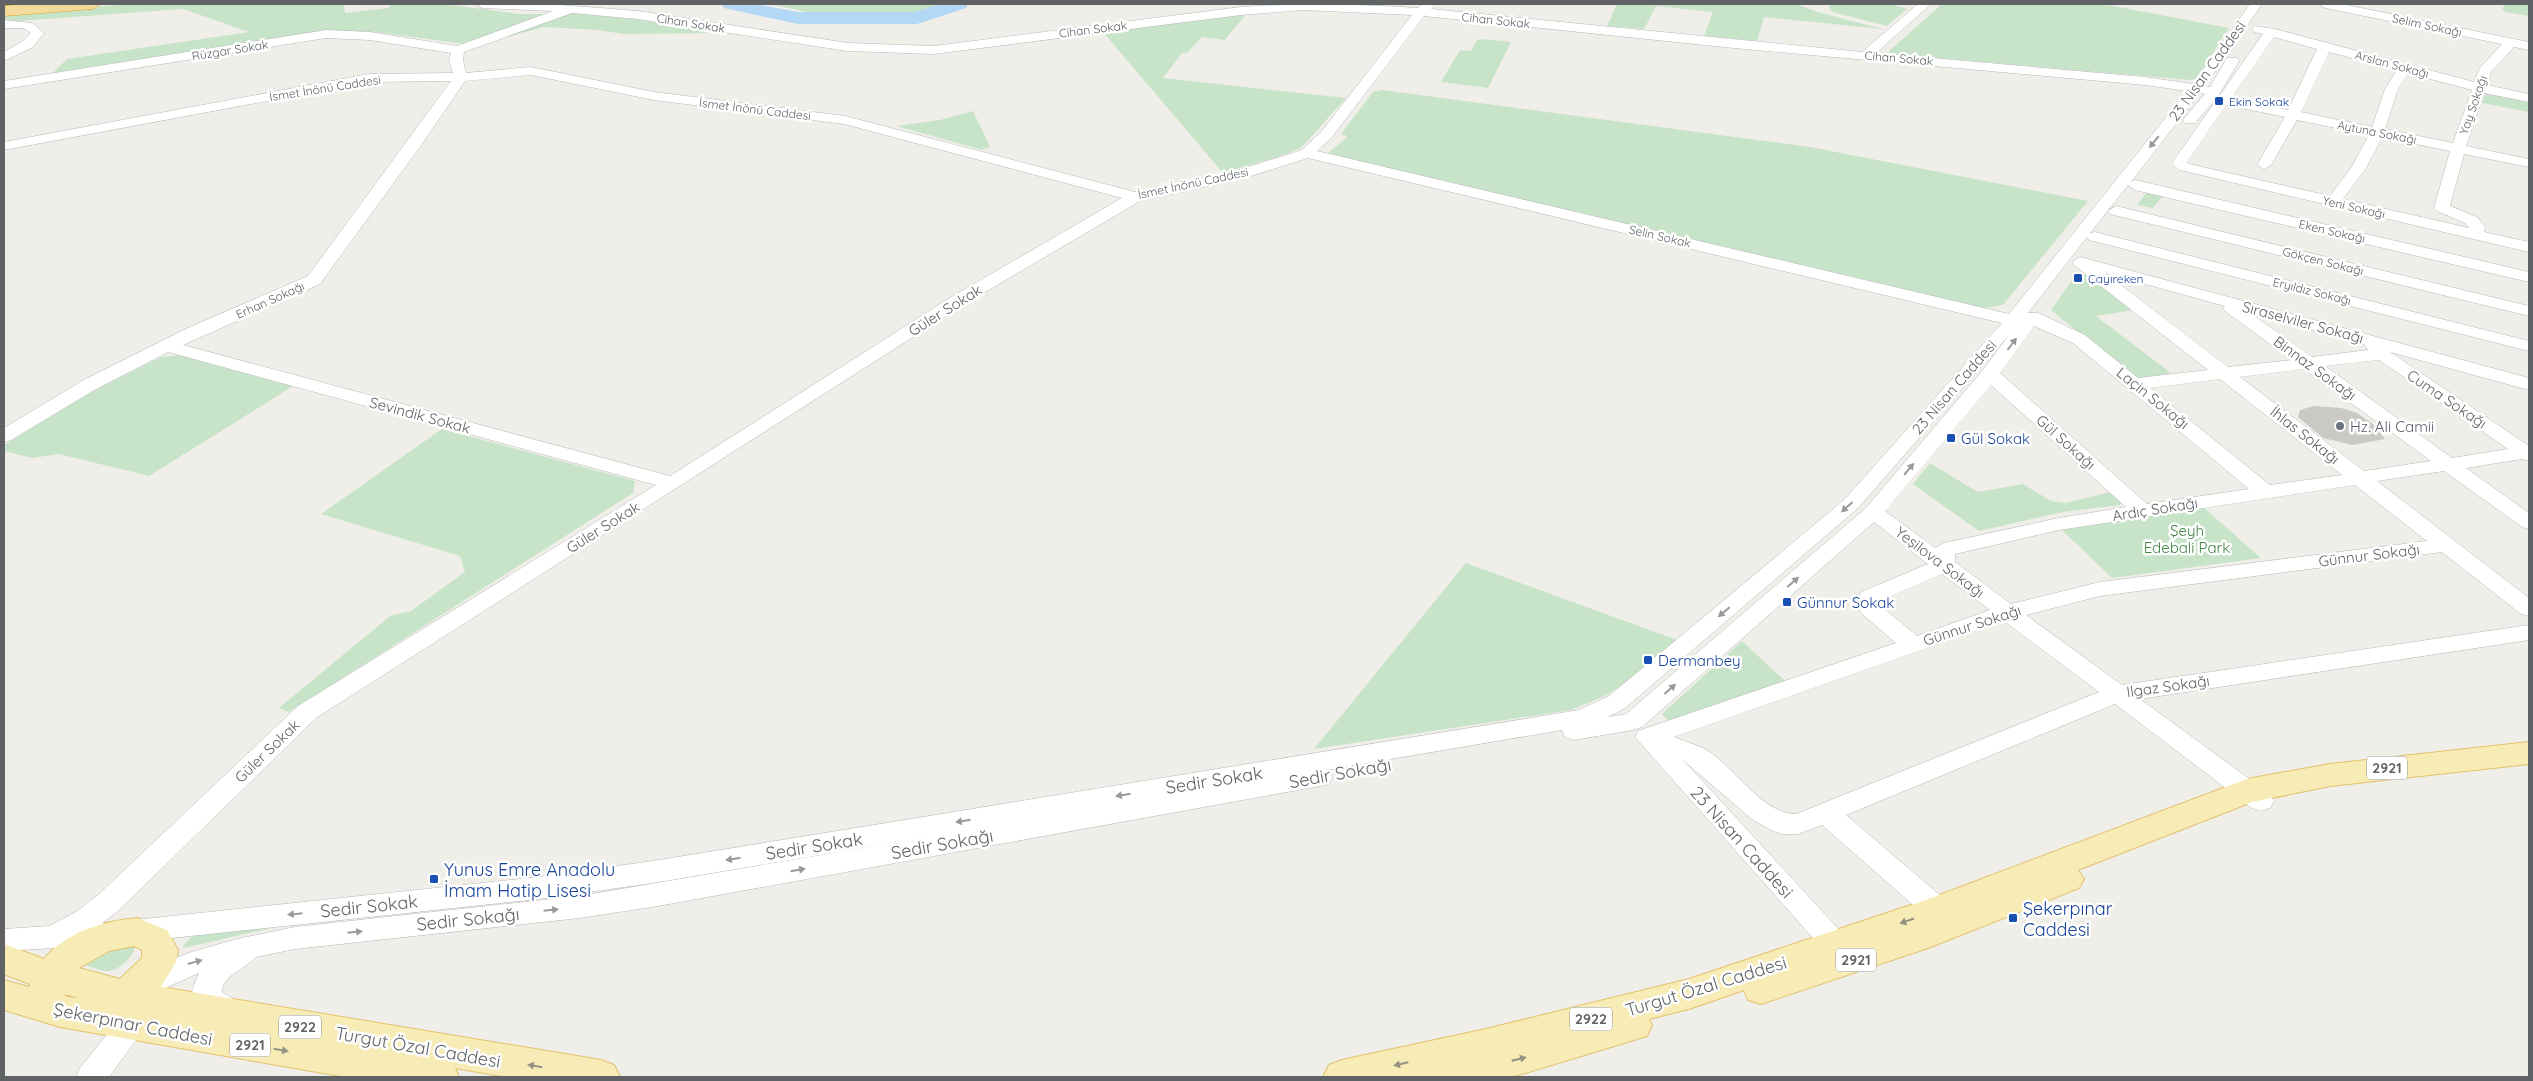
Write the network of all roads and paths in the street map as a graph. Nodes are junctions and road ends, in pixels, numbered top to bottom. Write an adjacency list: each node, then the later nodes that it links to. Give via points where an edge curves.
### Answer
1 (26, 4): 8 (highway)
2 (92, 4): 11 (highway)
3 (482, 4): 9 (street, Cihan Sokak)
4 (1925, 4): 18 (street)
5 (2256, 4): 24 (street, 23 Nisan Caddesi)
6 (2271, 4): 13 (street, 23 Nisan Caddesi)
7 (2325, 4): 14 (street, Selim Sokağı, via 2400,15)
8 (4, 6)
9 (571, 8): 10 (street, Cihan Sokak, via 848,47 934,50 1304,6); 17 (street, Cihan Sokak)
10 (1425, 8): 18 (street, Cihan Sokak, via 1734,44); 30 (street, İsmet İnönü Caddesi, via 1327,134)
11 (4, 11)
12 (4, 24): 19 (street, via 25,24 38,33 28,44)
13 (2263, 30): 15 (street, Arslan Sokağı); 24 (street, 23 Nisan Caddesi)
14 (2510, 42): 16 (street, Selim Sokağı); 23 (street, Yay Sokağı, via 2485,71)
15 (2325, 46): 20 (street, Arslan Sokağı); 26 (street)
16 (2529, 46)
17 (458, 50): 21 (street, via 456,60); 22 (street, Rüzgar Sokak, via 370,36 326,34)
18 (1866, 55): 24 (street, Cihan Sokak)
19 (4, 57)
20 (2405, 68): 23 (street, Arslan Sokağı); 27 (street, via 2394,79)
21 (461, 76): 28 (street, İsmet İnönü Caddesi, via 369,78); 35 (street, İsmet İnönü Caddesi, via 531,71 654,96 846,120); 48 (street, Erhan Sokağı, via 314,280)
22 (4, 85)
23 (2480, 88): 25 (street, Arslan Sokağı); 29 (street, Yay Sokağı)
24 (2212, 94): 26 (street, Aytuna Sokağı); 33 (street, 23 Nisan Caddesi); 34 (street, Yeni Sokağı, via 2179,164); 46 (street, 23 Nisan Caddesi, one-way to 46)
25 (2529, 98)
26 (2293, 115): 27 (street, Aytuna Sokağı); 32 (street)
27 (2378, 132): 29 (street, Aytuna Sokağı); 36 (street, via 2354,176)
28 (4, 146)
29 (2458, 148): 31 (street, Aytuna Sokağı); 39 (street, Yay Sokağı, via 2442,208 2471,220 2478,227)
30 (1307, 153): 35 (street, İsmet İnönü Caddesi, via 1236,176); 46 (street, Selin Sokak)
31 (2529, 163)
32 (2264, 165)
33 (2136, 185): 37 (street, 23 Nisan Caddesi); 38 (street, Eken Sokağı)
34 (2263, 186): 36 (street, Yeni Sokağı); 38 (street)
35 (1134, 196): 60 (street, Güler Sokak, via 954,303)
36 (2333, 202): 39 (street, Yeni Sokağı)
37 (2116, 211): 40 (street, 23 Nisan Caddesi); 45 (street, Gökçen Sokağı)
38 (2249, 211): 43 (street, Eken Sokağı)
39 (2476, 235): 41 (street, Yeni Sokağı)
40 (2095, 237): 42 (street, 23 Nisan Caddesi); 49 (street, Eryıldız Sokağı)
41 (2529, 247)
42 (2078, 261): 44 (street, Sıraselviler Sokağı); 46 (street, 23 Nisan Caddesi); 52 (street, İhlas Sokağı)
43 (2529, 277)
44 (2222, 300): 47 (street, Sıraselviler Sokağı); 51 (street, Binnaz Sokağı)
45 (2529, 311)
46 (2022, 319): 53 (street, 23 Nisan Caddesi, one-way to 46); 54 (street, Laçin Sokağı, via 2079,339); 72 (street, 23 Nisan Caddesi, one-way to 72, via 1851,504)
47 (2367, 340): 50 (street, Cuma Sokağı); 55 (street, Sıraselviler Sokağı)
48 (167, 346): 56 (street, Erhan Sokağı, via 88,386); 60 (street, Sevindik Sokak)
49 (2529, 346)
50 (2382, 354): 51 (street); 57 (street, Cuma Sokağı)
51 (2309, 363): 52 (street); 58 (street, Binnaz Sokağı)
52 (2225, 373): 54 (street); 59 (street, İhlas Sokağı)
53 (1990, 374): 62 (street, Gül Sokağı); 63 (street, 23 Nisan Caddesi, one-way to 53)
54 (2136, 384): 61 (street, Laçin Sokağı)
55 (2529, 384)
56 (4, 436)
57 (2528, 453): 58 (street, Ardıç Sokağı)
58 (2448, 464): 59 (street, Ardıç Sokağı); 64 (street, Binnaz Sokağı)
59 (2359, 478): 61 (street, Ardıç Sokağı); 65 (street, İhlas Sokağı)
60 (673, 483): 78 (street, Güler Sokak, via 307,712)
61 (2266, 492): 62 (street, Ardıç Sokağı)
62 (2141, 510): 66 (street, Ardıç Sokağı, via 2059,524 1944,550)
63 (1873, 512): 66 (street, Yeşilova Sokağı); 72 (street, 23 Nisan Caddesi, one-way to 63)
64 (2529, 523)
65 (2446, 545): 67 (street, İhlas Sokağı); 68 (street, Günnur Sokağı, via 2100,589)
66 (1944, 565): 68 (street, Yeşilova Sokağı); 70 (street, via 1869,597 1870,609)
67 (2529, 609)
68 (2007, 612): 70 (street, Günnur Sokağı); 71 (street, Yeşilova Sokağı)
69 (2529, 633): 71 (street, Ilgaz Sokağı)
70 (1912, 644): 72 (street, Günnur Sokağı, via 1728,711)
71 (2117, 694): 75 (street, Yeşilova Sokağı); 76 (street, Ilgaz Sokağı)
72 (1633, 720): 76 (street, Ilgaz Sokağı, via 1695,755 1762,813 1782,824 1798,824); 78 (street, Sedir Sokak, one-way to 78, via 1584,718 653,872 539,888); 81 (street, Sedir Sokağı, one-way to 72, via 580,907 658,895); 83 (street, 23 Nisan Caddesi)
73 (2529, 753): 75 (main road, 2921, via 2330,775)
74 (2529, 764): 75 (main road, 2921)
75 (2254, 796): 77 (main road, 2921); 83 (main road, 2921, via 2201,822 1951,927)
76 (1826, 813): 77 (street)
77 (1938, 910): 83 (main road, 2921, one-way to 83)
78 (115, 918): 79 (street); 80 (street, via 86,920); 85 (main road, via 105,937 70,956); 86 (main road, via 148,935 160,950)
79 (83, 935): 80 (street); 85 (street)
80 (36, 938): 82 (street)
81 (294, 938): 86 (street, Sedir Sokağı, one-way to 81, via 184,965); 89 (street, via 233,959 211,978 207,987 208,998 216,1006)
82 (4, 940)
83 (1844, 954): 93 (main road, Turgut Özal Caddesi / 2922, one-way to 93, via 1486,1045); 94 (main road, 2921, one-way to 83, via 1522,1058)
84 (4, 958): 85 (main road, Turgut Özal Caddesi / 2922)
85 (55, 972): 86 (main road, Turgut Özal Caddesi / 2922); 88 (main road, via 46,990 47,1000)
86 (144, 994): 88 (main road, Şekerpınar Caddesi / 2921); 89 (main road, Turgut Özal Caddesi / 2922); 90 (street); 91 (main road, Şekerpınar Caddesi / 2921, one-way to 91)
87 (4, 995): 88 (main road, Şekerpınar Caddesi / 2921)
88 (60, 1012)
89 (247, 1018): 92 (main road, Turgut Özal Caddesi / 2922, one-way to 89)
90 (91, 1077)
91 (440, 1077)
92 (601, 1077)
93 (1342, 1077)
94 (1437, 1077)

